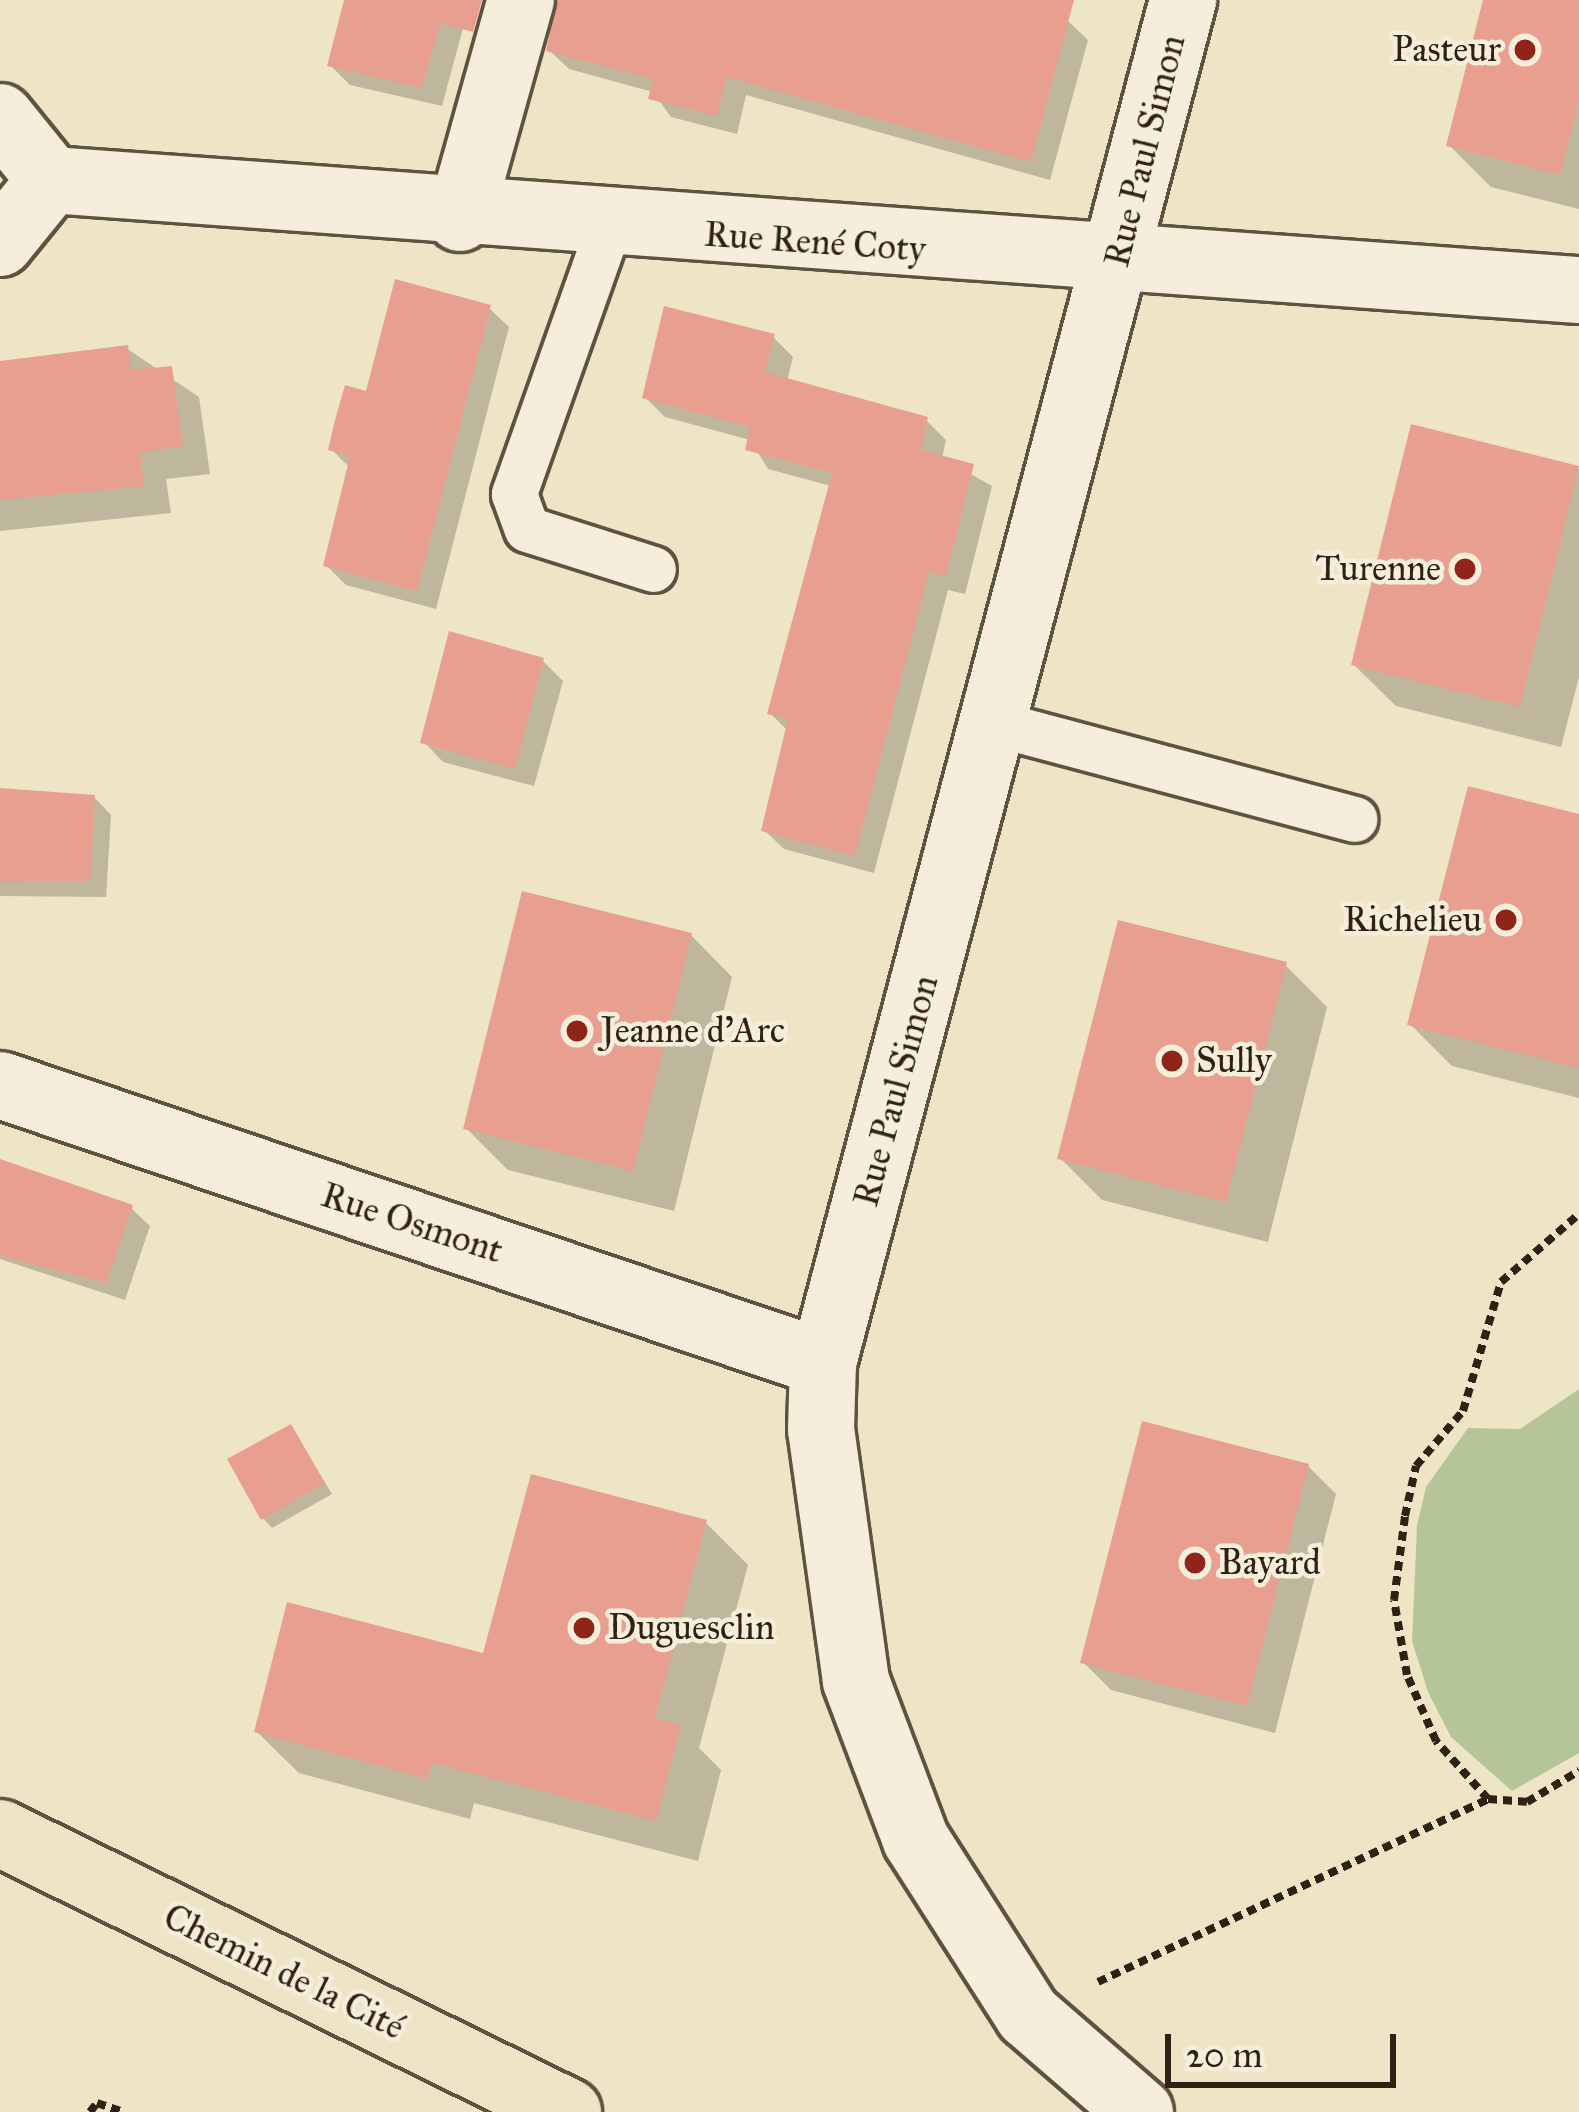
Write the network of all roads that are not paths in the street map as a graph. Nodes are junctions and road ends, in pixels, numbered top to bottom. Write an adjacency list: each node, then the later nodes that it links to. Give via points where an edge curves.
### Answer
1 (521, 0): 5 (street)
2 (1183, 0): 8 (street, Rue Paul Simon)
3 (0, 117): 4 (street)
4 (51, 180): 5 (street, Rue René Coty); 7 (street)
5 (460, 218): 6 (street, Rue René Coty)
6 (608, 228): 8 (street, Rue René Coty); 10 (lane, via 514,494 527,529)
7 (0, 243)
8 (1117, 263): 9 (street, Rue René Coty); 11 (street, Rue Paul Simon)
9 (1579, 290)
10 (653, 569)
11 (994, 723): 12 (lane); 14 (street, Rue Paul Simon)
12 (1354, 819)
13 (0, 1085): 14 (street, Rue Osmont)
14 (823, 1363): 17 (street, Rue Paul Simon, via 821,1430 856,1681 916,1840 1028,2015)
15 (0, 1833): 16 (main road, Chemin de la Cité)
16 (568, 2112)
17 (1140, 2112)

